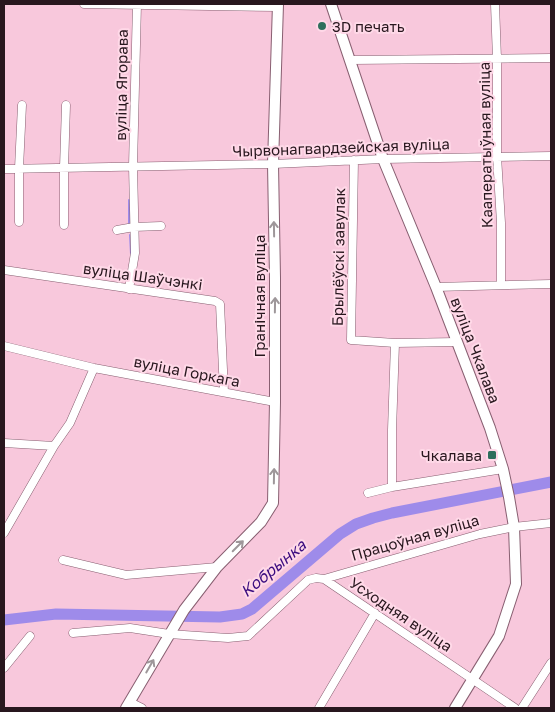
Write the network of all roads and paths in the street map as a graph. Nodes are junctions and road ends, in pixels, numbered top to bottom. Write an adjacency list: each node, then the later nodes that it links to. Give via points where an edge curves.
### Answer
1 (84, 4): 2 (street)
2 (137, 4): 5 (street); 17 (street, вуліца Ягорава)
3 (331, 4): 9 (main road, вуліца Чкалава)
4 (495, 4): 8 (street, Кааператыўная вуліца)
5 (180, 5): 6 (street)
6 (278, 5): 16 (main road, Гранічная вуліца)
7 (551, 58): 8 (street)
8 (497, 59): 9 (street); 12 (street, Кааператыўная вуліца)
9 (350, 60): 14 (main road, вуліца Чкалава)
10 (22, 105): 18 (street)
11 (66, 105): 19 (street)
12 (497, 156): 13 (street, Чырвонагвардзейская вуліца); 14 (street, Чырвонагвардзейская вуліца); 28 (street, Кааператыўная вуліца)
13 (551, 156)
14 (383, 159): 15 (street, Чырвонагвардзейская вуліца); 29 (main road, вуліца Чкалава)
15 (354, 160): 16 (street, Чырвонагвардзейская вуліца); 32 (street, Брылёўскі завулак, via 351,340)
16 (273, 164): 17 (street, Чырвонагвардзейская вуліца); 36 (main road, Гранічная вуліца, one-way to 16)
17 (132, 166): 19 (street, Чырвонагвардзейская вуліца); 24 (street)
18 (19, 168): 19 (street, Чырвонагвардзейская вуліца); 20 (street, Чырвонагвардзейская вуліца); 21 (street)
19 (64, 168): 22 (street)
20 (4, 169)
21 (19, 222)
22 (64, 226)
23 (160, 226): 24 (street)
24 (134, 227): 25 (street); 30 (street, via 135,253)
25 (117, 230)
26 (4, 270): 30 (street, вуліца Шаўчэнкі)
27 (551, 284): 28 (street)
28 (501, 285): 29 (street)
29 (436, 287): 31 (main road, вуліца Чкалава)
30 (129, 289): 35 (street, вуліца Шаўчэнкі, via 220,304)
31 (457, 342): 32 (street, Брылёўскі завулак); 39 (main road, вуліца Чкалава)
32 (395, 343): 40 (street)
33 (4, 346): 34 (street, вуліца Горкага)
34 (94, 368): 35 (street, вуліца Горкага); 38 (street, via 70,423)
35 (224, 392): 36 (street, вуліца Горкага)
36 (275, 402): 46 (main road, Гранічная вуліца, one-way to 36, via 262,521 273,503)
37 (4, 443): 38 (street)
38 (54, 446): 44 (street)
39 (503, 469): 40 (street); 43 (main road, вуліца Чкалава)
40 (392, 487): 41 (street)
41 (368, 494)
42 (551, 522): 43 (street, Працоўная вуліца)
43 (514, 527): 47 (street, Працоўная вуліца); 54 (main road, вуліца Чкалава, via 516,584 498,636)
44 (4, 533)
45 (63, 560): 46 (street, via 126,575)
46 (217, 567): 50 (main road, Гранічная вуліца)
47 (324, 579): 48 (street, Усходняя вуліца); 50 (street, via 308,580 248,636 228,638)
48 (375, 613): 54 (street, Усходняя вуліца); 57 (street)
49 (73, 633): 50 (street, via 130,628)
50 (169, 634): 55 (main road, one-way to 50)
51 (30, 636): 53 (street)
52 (551, 663): 60 (street)
53 (4, 668)
54 (472, 680): 58 (main road, вуліца Чкалава); 59 (street, Усходняя вуліца)
55 (128, 705): 56 (street)
56 (142, 708)
57 (319, 708)
58 (455, 708)
59 (515, 708)
60 (522, 708)

